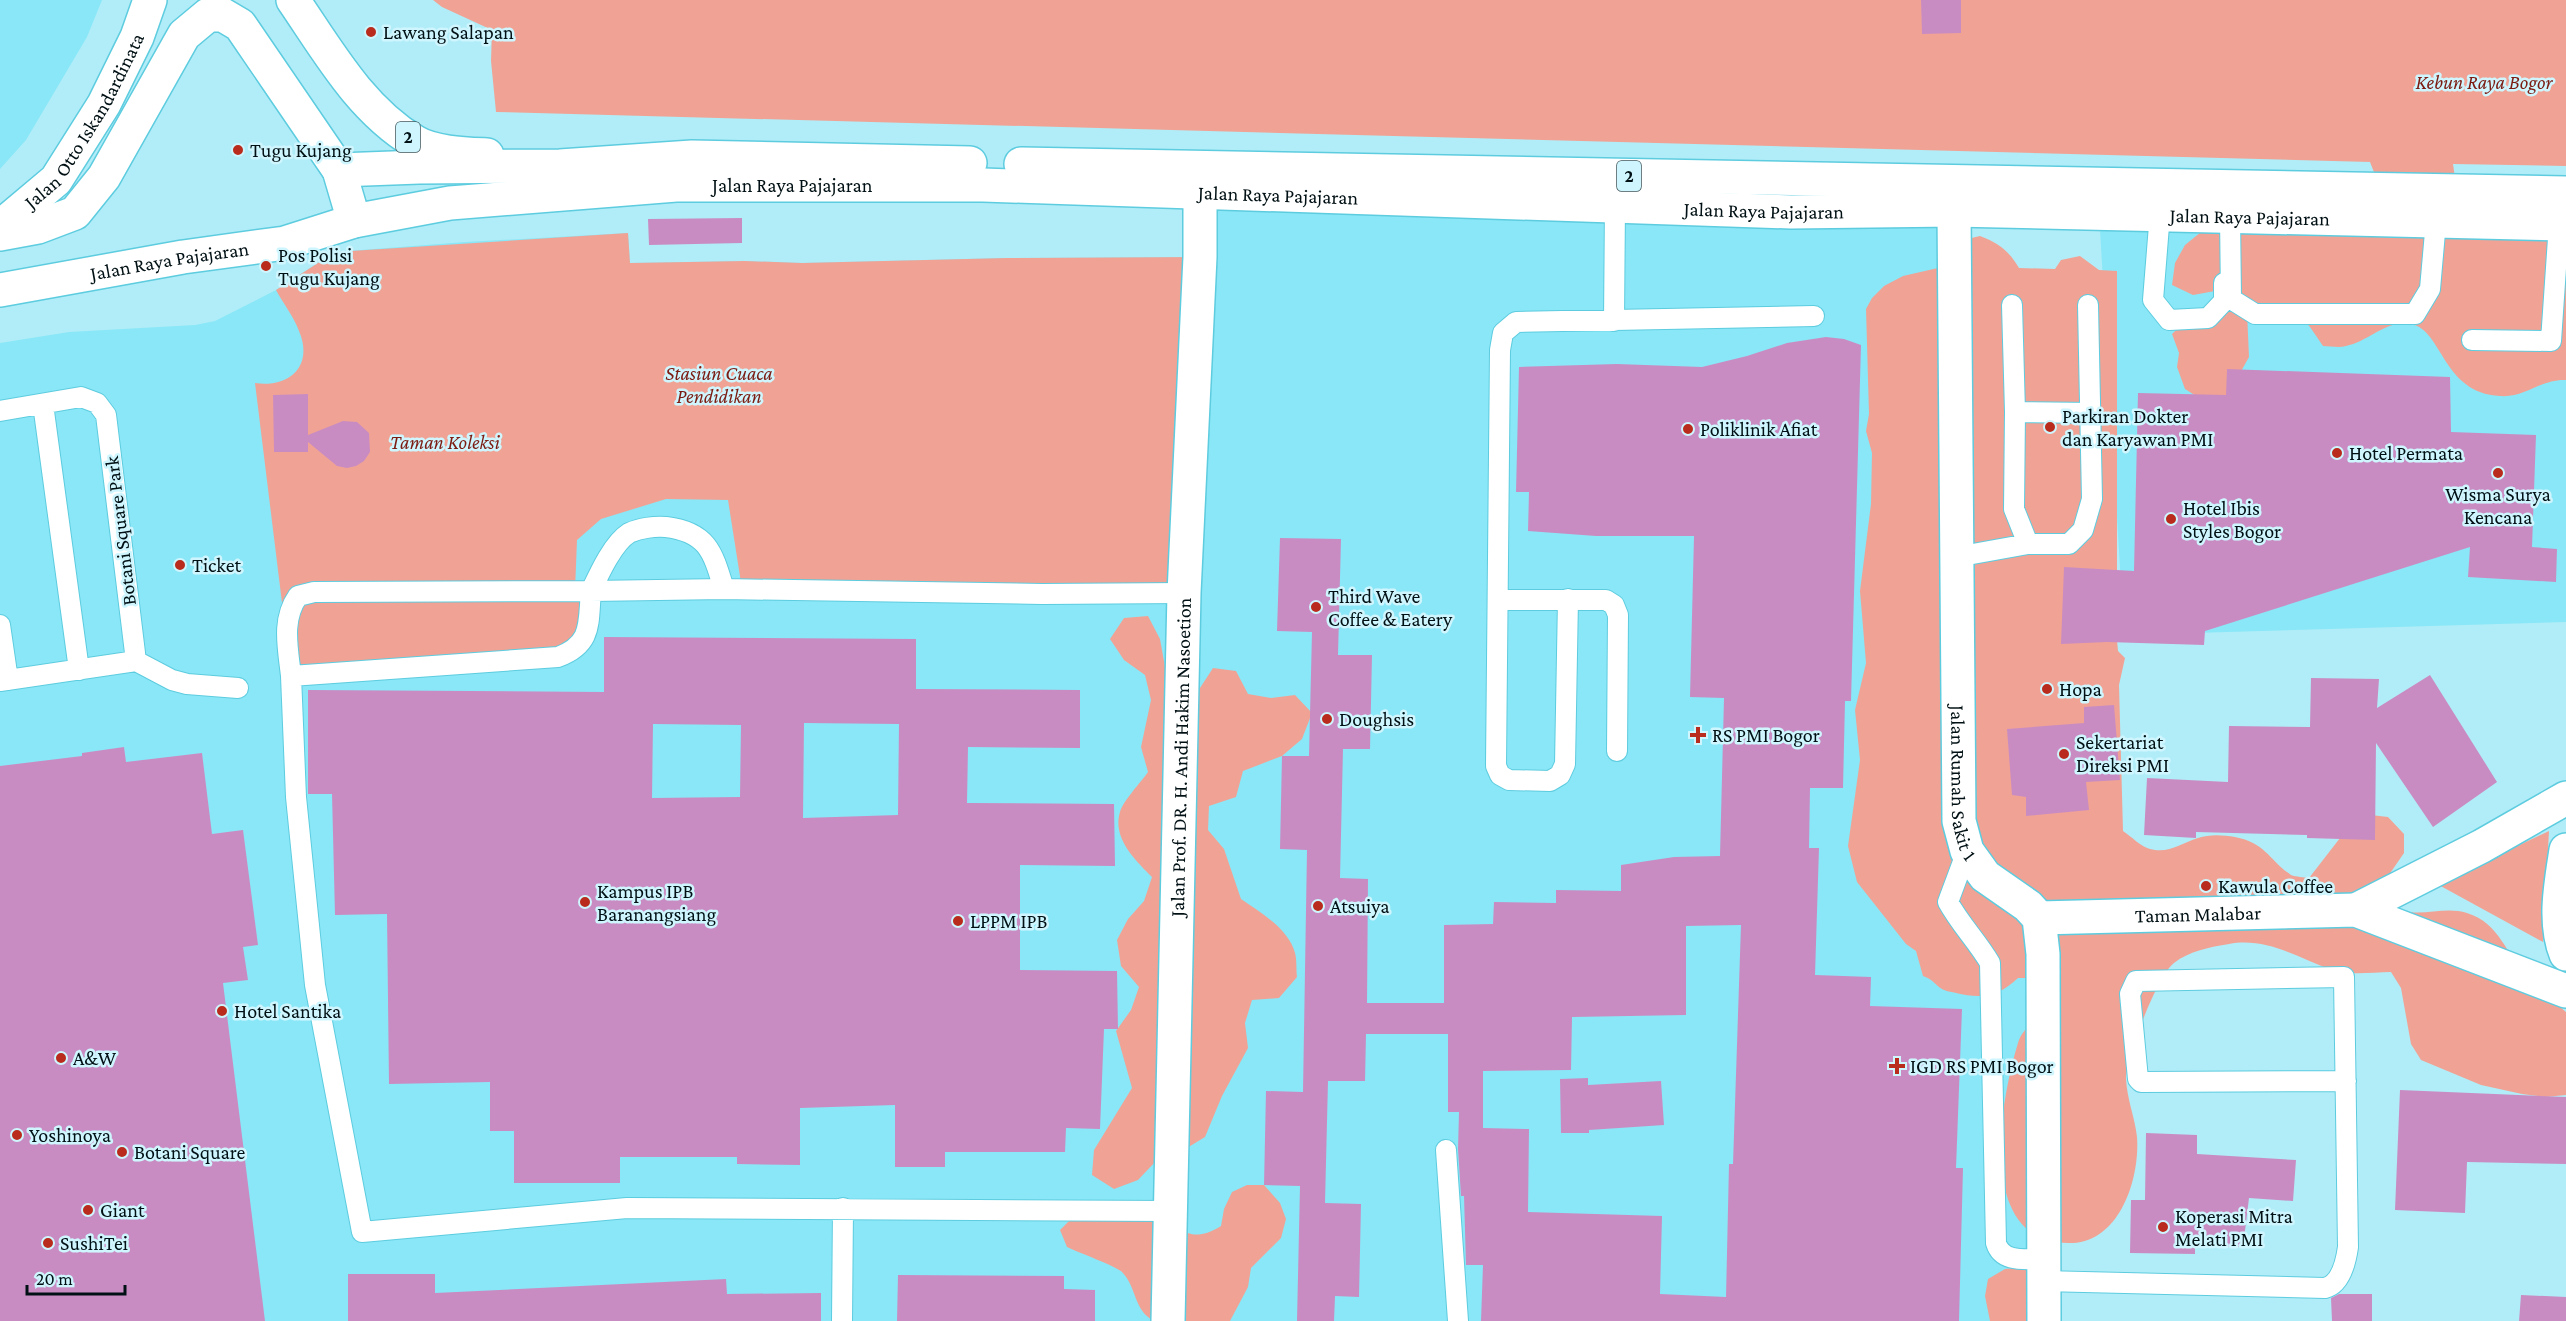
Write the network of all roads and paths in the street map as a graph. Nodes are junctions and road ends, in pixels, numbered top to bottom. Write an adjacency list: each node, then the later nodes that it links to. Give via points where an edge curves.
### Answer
1 (150, 0): 14 (main road, Jalan Otto Iskandardinata, via 104,104 56,180)
2 (293, 0): 3 (main road, 2, via 362,101 416,143 453,153)
3 (584, 162): 4 (main road, via 560,166); 5 (main road); 10 (main road, 2, via 692,157)
4 (339, 170): 12 (main road); 15 (main road, via 240,25 223,15 208,15 184,35 104,177 75,213 38,227)
5 (676, 185): 6 (main road, Jalan Raya Pajajaran / 2, via 983,185); 12 (main road, Jalan Raya Pajajaran / 2, via 465,201)
6 (1200, 192): 7 (main road, Jalan Raya Pajajaran / 2); 30 (main road, Jalan Prof. DR. H. Andi Hakim Nasoetion)
7 (1615, 205): 8 (main road, Jalan Raya Pajajaran / 2, via 1791,212); 20 (lane)
8 (1954, 210): 9 (main road, Jalan Raya Pajajaran / 2); 27 (main road, Jalan Rumah Sakit 1)
9 (2160, 213): 11 (main road, Jalan Raya Pajajaran / 2); 11 (lane, via 2153,300 2169,320 2208,318 2224,301)
10 (2564, 214): 13 (main road, Jalan Raya Pajajaran / 2); 21 (lane, via 2551,341)
11 (2226, 215): 13 (main road, Jalan Raya Pajajaran / 2); 13 (lane, via 2231,298 2255,314 2415,314 2430,289)
12 (354, 221): 16 (main road, Jalan Raya Pajajaran / 2, via 285,243)
13 (2436, 221)
14 (0, 227)
15 (0, 234)
16 (0, 290)
17 (2012, 305): 24 (lane)
18 (2088, 305): 25 (lane)
19 (1815, 316): 20 (lane)
20 (1614, 321): 32 (lane, via 1516,322 1503,333)
21 (2472, 340)
22 (43, 405): 23 (lane, Botani Square Park); 34 (lane, Botani Square Park, via 81,397 97,403 106,415); 35 (lane)
23 (0, 411)
24 (2015, 412): 25 (lane); 26 (lane, via 2014,509)
25 (2092, 413): 26 (lane, via 2092,499 2083,530 2069,544)
26 (2028, 544): 27 (lane)
27 (1956, 557): 42 (main road, Jalan Rumah Sakit 1, via 1959,821)
28 (724, 589): 29 (lane); 29 (lane, via 714,556 702,541 684,529 655,526 629,534 609,556); 30 (lane)
29 (591, 591): 36 (lane, via 587,634 573,652 558,657); 36 (lane, via 314,592 298,596 286,622)
30 (1184, 593): 50 (main road, Jalan Prof. DR. H. Andi Hakim Nasoetion)
31 (1568, 599): 32 (lane); 32 (lane, via 1565,764 1560,775 1550,781 1509,780 1500,775 1496,766); 39 (lane, via 1606,600 1614,605 1618,615)
32 (1498, 600)
33 (0, 625): 37 (lane)
34 (136, 662): 35 (lane); 38 (lane, via 172,680)
35 (79, 669): 37 (lane)
36 (291, 676): 49 (lane, via 296,797 315,985 362,1232 627,1208)
37 (4, 680)
38 (238, 688)
39 (1617, 751)
40 (2566, 798): 43 (main road, Taman Malabar)
41 (2566, 850): 45 (main road, via 2559,896)
42 (1967, 851): 44 (main road, Jalan Rumah Sakit 1, via 1985,876); 51 (lane, via 1948,902 1990,963 1996,1243 2007,1258)
43 (2356, 910): 44 (main road, Taman Malabar); 46 (main road, Taman Malabar)
44 (2039, 918): 51 (main road, via 2043,954)
45 (2566, 954)
46 (2566, 991)
47 (2346, 1081): 47 (lane, via 2344,977 2145,980 2132,985 2141,1082); 51 (lane, via 2348,1247 2346,1261 2331,1286 2312,1288)
48 (1446, 1150): 54 (lane)
49 (843, 1208): 50 (lane); 52 (lane)
50 (1169, 1211): 53 (main road, Jalan Prof. DR. H. Andi Hakim Nasoetion)
51 (2043, 1270): 55 (main road)
52 (843, 1321)
53 (1168, 1321)
54 (1458, 1321)
55 (2044, 1321)

